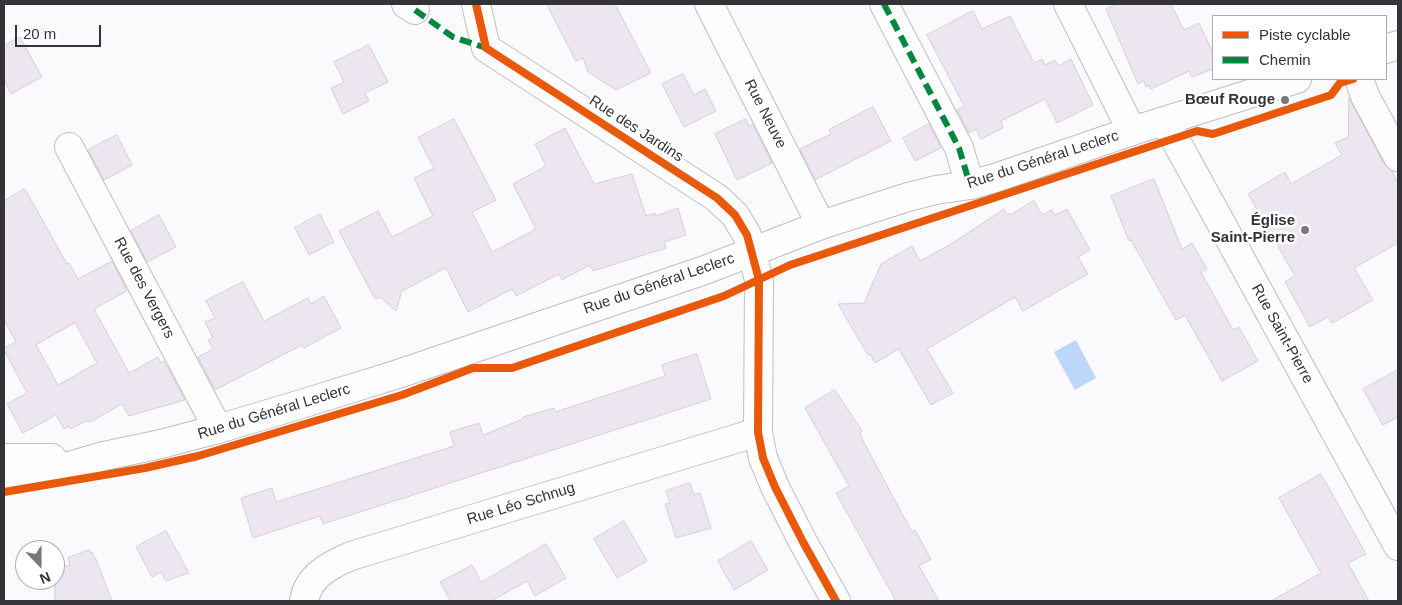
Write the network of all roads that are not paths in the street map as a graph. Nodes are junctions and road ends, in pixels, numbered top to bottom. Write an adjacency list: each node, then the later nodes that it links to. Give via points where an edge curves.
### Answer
1 (476, 4): 13 (street, Rue des Jardins, via 486,48 717,198 735,214 748,235)
2 (709, 4): 12 (street, Rue Neuve)
3 (884, 4): 11 (street, via 959,148)
4 (1068, 4): 8 (street)
5 (1294, 80): 7 (street, Rue du Général Leclerc)
6 (1359, 80): 10 (street)
7 (1165, 121): 8 (street, Rue du Général Leclerc); 19 (street, Rue Saint-Pierre)
8 (1132, 131): 11 (street, Rue du Général Leclerc)
9 (69, 147): 14 (street, Rue des Vergers)
10 (1398, 157)
11 (970, 185): 12 (street, Rue du Général Leclerc, via 908,197)
12 (821, 224): 13 (street, Rue du Général Leclerc)
13 (752, 251): 14 (street, Rue du Général Leclerc, via 705,270 398,374); 15 (street, Rue des Jardins, via 760,288)
14 (218, 430): 16 (street, Rue du Général Leclerc)
15 (758, 432): 20 (street, Rue Léo Schnug, via 351,556 327,567 312,581); 21 (street, Rue des Jardins, via 763,458 775,487)
16 (104, 456): 17 (street, Rue du Général Leclerc); 18 (street, Rue du Général Leclerc, via 52,471)
17 (4, 458)
18 (4, 479)
19 (1398, 546)
20 (304, 601)
21 (836, 601)

